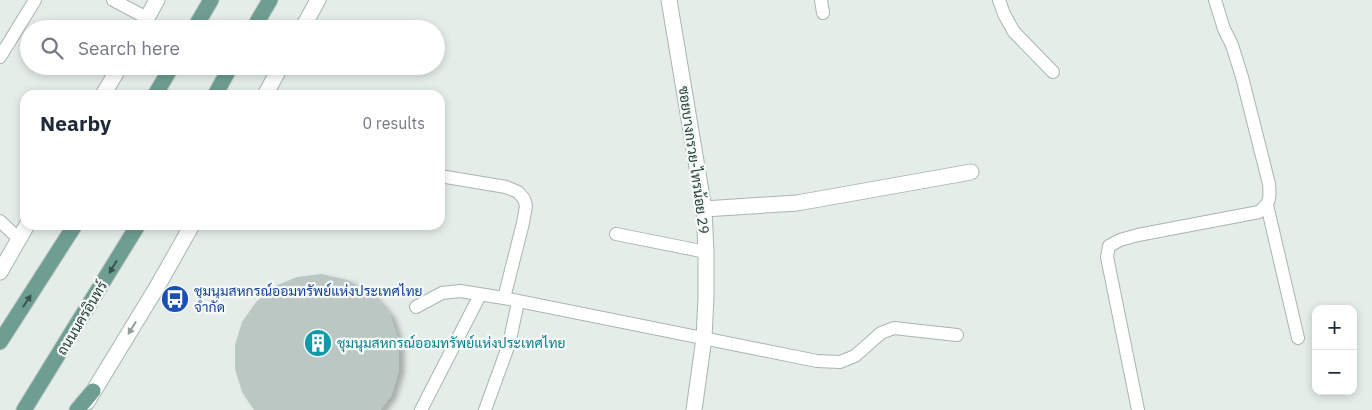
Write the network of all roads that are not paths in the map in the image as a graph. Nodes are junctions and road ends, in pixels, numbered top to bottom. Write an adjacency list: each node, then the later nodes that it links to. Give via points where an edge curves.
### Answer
1 (35, 0): 12 (lane)
2 (113, 0): 13 (lane)
3 (157, 0): 14 (street)
4 (211, 0): 15 (main road)
5 (270, 0): 16 (main road)
6 (318, 0): 17 (street)
7 (668, 0): 32 (street, ซอยบางกรวย-ไทรน้อย 29)
8 (821, 0): 11 (lane)
9 (999, 0): 20 (lane, via 1014,32)
10 (1215, 0): 31 (lane, via 1242,76 1269,184)
11 (823, 14)
12 (23, 20)
13 (140, 20)
14 (146, 20)
15 (199, 20)
16 (258, 20)
17 (307, 20)
18 (20, 24): 19 (lane)
19 (0, 57)
20 (1053, 72)
21 (115, 75): 25 (street)
22 (167, 75): 26 (main road)
23 (227, 75): 27 (main road)
24 (276, 75): 28 (street)
25 (106, 90)
26 (158, 90)
27 (218, 90)
28 (268, 90)
29 (971, 172): 32 (street, via 797,203)
30 (445, 177): 43 (lane, via 506,187 524,199 523,223)
31 (1267, 206): 48 (lane); 57 (lane, via 1259,212 1138,235 1109,246 1107,257)
32 (704, 209): 40 (street, ซอยบางกรวย-ไทรน้อย 29)
33 (0, 221): 39 (lane)
34 (25, 230): 39 (street)
35 (72, 230): 49 (main road, one-way to 35)
36 (135, 230): 51 (main road, ถนนนครอินทร์, one-way to 51)
37 (189, 230): 50 (street, one-way to 50)
38 (616, 234): 40 (lane)
39 (19, 239): 41 (street)
40 (706, 252): 47 (street, ซอยบางกรวย-ไทรน้อย 29)
41 (0, 272)
42 (480, 295): 43 (lane); 45 (lane, via 460,291 442,293); 54 (lane)
43 (504, 298): 44 (lane)
44 (518, 302): 47 (lane); 55 (lane, via 509,344)
45 (416, 307)
46 (957, 335): 47 (lane, via 894,328 881,333 856,356 840,362 817,361)
47 (704, 338): 56 (street, ซอยบางกรวย-ไทรน้อย 29)
48 (1298, 338)
49 (0, 342)
50 (93, 391): 52 (main road); 53 (street)
51 (24, 410)
52 (77, 410)
53 (82, 410)
54 (422, 410)
55 (485, 410)
56 (694, 410)
57 (1138, 410)

